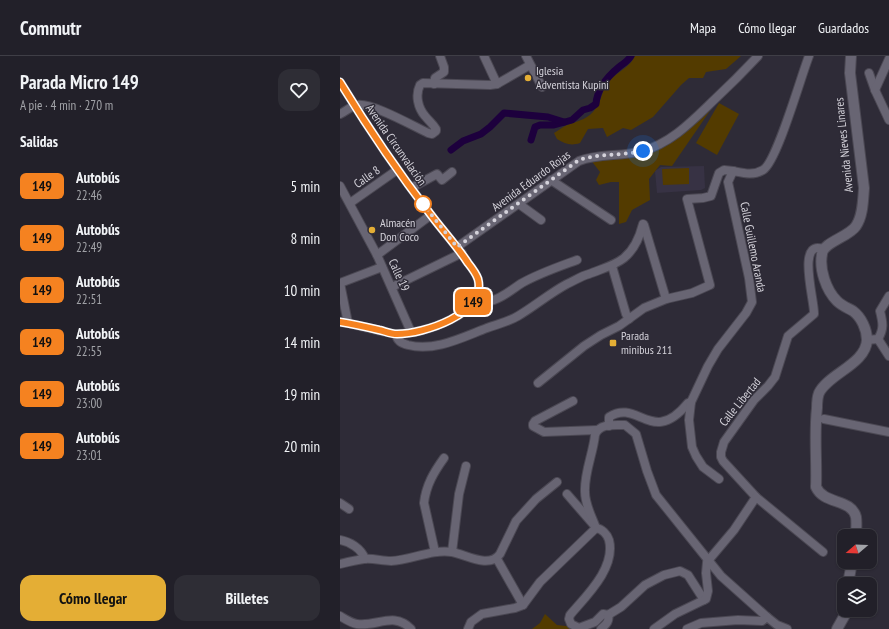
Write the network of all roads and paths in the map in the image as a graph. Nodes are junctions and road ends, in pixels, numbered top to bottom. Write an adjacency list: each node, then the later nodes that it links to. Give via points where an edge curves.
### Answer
1 (440, 56): 11 (street, via 444,72 435,78)
2 (484, 56): 12 (street)
3 (526, 56): 8 (street)
4 (758, 56): 21 (street, Avenida Eduardo Rojas, via 673,138 631,154 603,155 579,160)
5 (809, 56): 19 (street, via 770,163 757,174)
6 (851, 56): 29 (main road, Avenida Nieves Linares, via 850,73 864,188 860,219 852,231)
7 (889, 59): 14 (street)
8 (530, 65): 12 (street); 13 (street)
9 (869, 73): 14 (street)
10 (340, 82): 15 (street, Avenida Circunvalación)
11 (434, 84): 12 (street); 15 (street, via 423,83 417,95 421,110 436,128 432,134 377,109)
12 (497, 84)
13 (542, 87)
14 (875, 90): 17 (street)
15 (354, 106): 16 (street); 18 (street, Avenida Circunvalación)
16 (340, 114)
17 (889, 120)
18 (397, 170): 23 (street, Avenida Circunvalación); 24 (street, Calle 8)
19 (733, 171): 39 (street, via 724,170 719,173 712,196 687,199 710,285); 51 (street, Calle Guillemo Aranda, via 728,186 752,302 718,349)
20 (452, 172): 23 (street, via 442,180 437,174)
21 (551, 180): 25 (street, Avenida Eduardo Rojas); 28 (street)
22 (340, 186): 24 (street, Calle 19)
23 (411, 188): 26 (street, Avenida Circunvalación)
24 (350, 203): 31 (street, Calle 19)
25 (519, 204): 27 (street); 30 (street, Avenida Eduardo Rojas)
26 (431, 215): 30 (street, Avenida Circunvalación); 31 (street)
27 (541, 220)
28 (611, 220)
29 (823, 249): 47 (main road, via 822,267 830,292 837,301 861,319); 61 (street, Calle Libertad, via 815,248 809,256 814,314 788,336 775,377 754,400 721,448 723,461)
30 (460, 250): 36 (street, Avenida Eduardo Rojas); 38 (street, Avenida Circunvalación, via 478,279)
31 (376, 255): 34 (street, Calle 19)
32 (577, 260): 38 (street, via 550,269 494,300 485,302)
33 (612, 266): 39 (street, via 632,250 643,224); 41 (street); 45 (street, via 587,274 549,294 504,323 442,344 428,347 412,346 401,342 396,338)
34 (382, 267): 35 (street); 36 (street, Calle 19)
35 (340, 283): 43 (street)
36 (392, 288): 44 (street, Calle 19)
37 (889, 296): 42 (street, via 881,309)
38 (475, 298): 44 (street, via 457,316 442,324)
39 (666, 300): 41 (street, via 644,308)
40 (889, 315): 42 (street)
41 (629, 319): 49 (street, via 601,334)
42 (882, 321): 46 (street, via 882,332)
43 (344, 323): 45 (street)
44 (411, 332): 45 (street)
45 (396, 334)
46 (878, 339): 47 (street); 48 (street)
47 (867, 340): 65 (main road, via 859,357 821,389 816,417 816,487 822,496 845,505 854,512)
48 (889, 356)
49 (538, 383)
50 (573, 401): 54 (street, via 535,421 533,426 544,432)
51 (691, 402): 53 (street, via 665,422 656,423 621,412 609,417); 58 (street, Calle Guillemo Aranda, via 689,428 692,447 702,467)
52 (824, 419): 55 (street)
53 (609, 426): 54 (street); 72 (street, via 625,425 636,434 656,495)
54 (597, 430): 64 (street, via 585,493)
55 (889, 432)
56 (444, 458): 67 (street, via 432,475 424,497)
57 (466, 466): 68 (street, via 459,494)
58 (719, 479)
59 (557, 482): 71 (street, via 536,499 516,521)
60 (567, 494): 64 (street)
61 (756, 497): 69 (street, Calle Libertad); 72 (street, via 734,530)
62 (340, 503): 63 (street)
63 (349, 509)
64 (596, 528): 75 (street, via 540,582); 77 (street, via 600,528 608,538 610,550 606,564 596,585 569,618 571,624 579,628 594,622 603,614)
65 (856, 529)
66 (340, 540): 70 (street, via 354,546)
67 (435, 552): 68 (street); 70 (street, via 393,561)
68 (452, 552): 71 (street, via 483,561)
69 (823, 552)
70 (365, 559): 73 (street)
71 (497, 559): 75 (street)
72 (709, 560): 74 (street, via 706,568 708,596); 78 (street, via 721,576)
73 (340, 564)
74 (704, 600): 77 (street, via 688,575 680,571 664,575 645,585); 84 (street, via 675,614)
75 (523, 605): 82 (street, via 482,614 471,622)
76 (340, 616): 81 (street, via 358,624 400,621)
77 (608, 616): 83 (street, via 609,620)
78 (767, 617): 80 (street); 85 (street, via 762,621 701,623)
79 (844, 617): 87 (main road)
80 (776, 627): 86 (street)
81 (411, 629)
82 (468, 629)
83 (601, 629)
84 (654, 629)
85 (686, 629)
86 (787, 629)
87 (837, 629)

